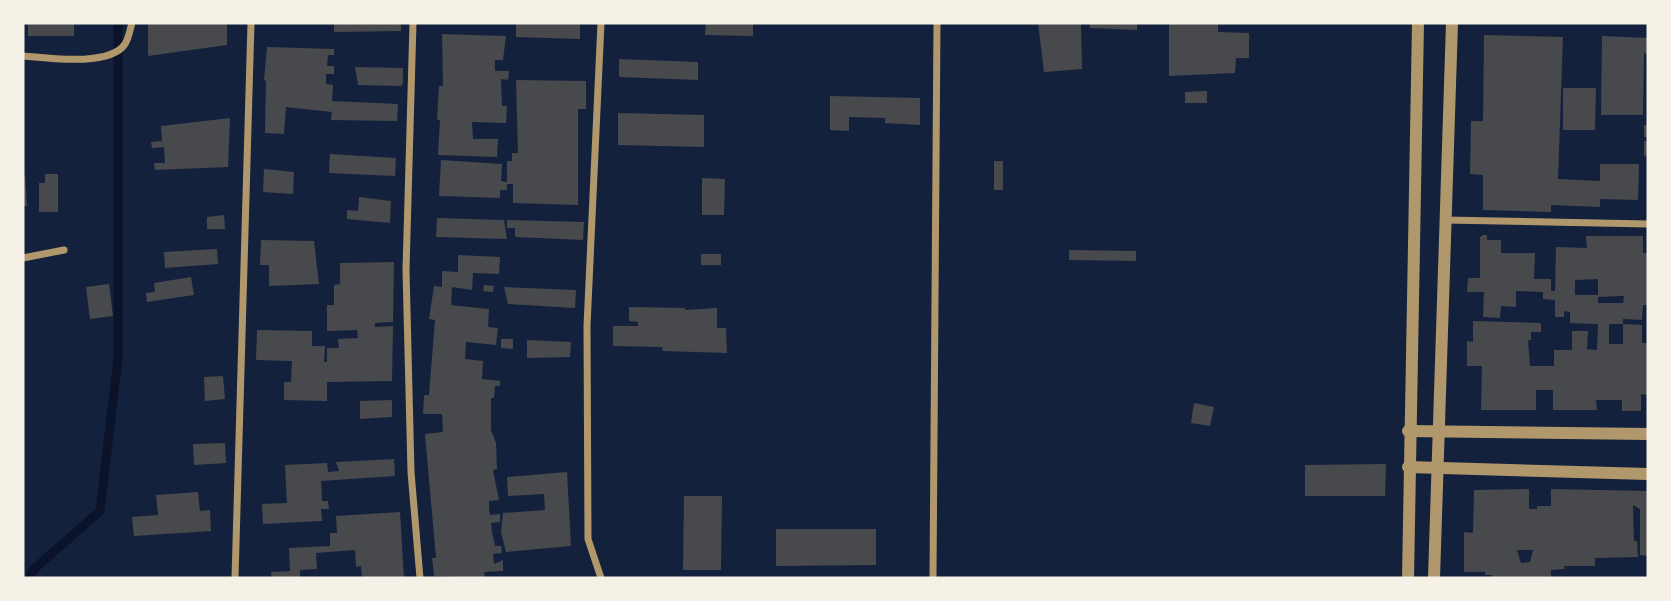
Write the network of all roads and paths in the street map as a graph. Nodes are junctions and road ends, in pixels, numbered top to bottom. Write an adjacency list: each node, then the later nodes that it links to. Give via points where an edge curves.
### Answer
1 (132, 23): 8 (street, via 124,45 107,57)
2 (251, 23): 19 (street)
3 (413, 23): 20 (street, via 406,270 411,472)
4 (601, 23): 21 (street, via 587,340 588,539)
5 (937, 23): 22 (street)
6 (1418, 23): 13 (street)
7 (1452, 23): 9 (street)
8 (23, 56)
9 (1444, 220): 10 (street); 14 (street)
10 (1648, 224)
11 (64, 250): 12 (street)
12 (23, 258)
13 (1408, 431): 14 (street); 16 (street)
14 (1438, 433): 15 (street); 17 (street)
15 (1648, 434)
16 (1408, 467): 17 (street); 23 (street)
17 (1436, 469): 18 (street); 24 (street)
18 (1648, 474)
19 (235, 578)
20 (420, 578)
21 (601, 578)
22 (933, 578)
23 (1408, 578)
24 (1434, 578)

